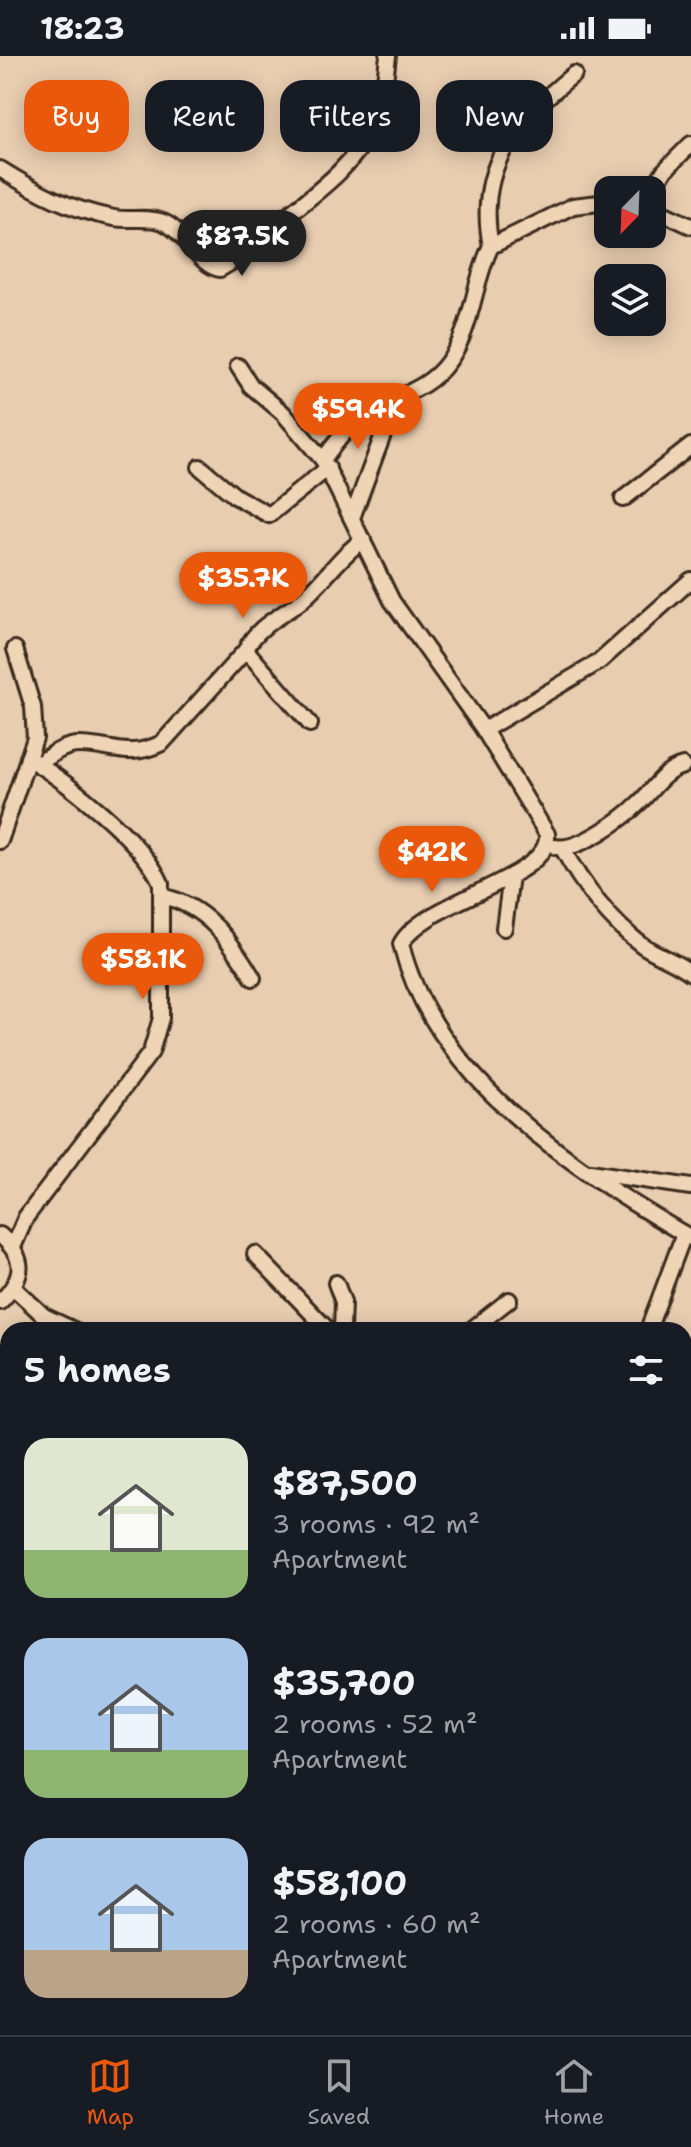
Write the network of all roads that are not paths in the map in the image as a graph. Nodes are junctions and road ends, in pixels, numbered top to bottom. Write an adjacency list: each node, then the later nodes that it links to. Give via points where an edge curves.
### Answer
1 (388, 56): 4 (street, via 374,124 354,155 220,269 209,266 173,227 159,220 120,219 63,205)
2 (574, 74): 9 (street, via 536,107 505,145 487,198)
3 (691, 144): 5 (street)
4 (0, 169)
5 (661, 176)
6 (594, 204): 9 (street, via 573,206)
7 (666, 214): 8 (street)
8 (691, 226)
9 (491, 246): 11 (street, via 448,362 420,389)
10 (238, 366): 13 (street)
11 (396, 400): 13 (street, via 347,429); 16 (street)
12 (691, 446): 15 (street)
13 (326, 464): 14 (street, via 269,515); 16 (street)
14 (200, 467)
15 (623, 499)
16 (352, 518): 17 (street)
17 (363, 540): 20 (street, via 347,550 301,601 257,633); 22 (street, via 407,626)
18 (691, 580): 22 (street, via 599,662)
19 (15, 649): 23 (street, via 36,723)
20 (246, 650): 21 (street); 23 (street, via 162,743 130,753 77,745)
21 (310, 724)
22 (484, 730): 26 (street)
23 (33, 761): 25 (street); 28 (street, via 142,852 161,883)
24 (683, 766): 26 (street, via 662,777 624,816 573,847)
25 (0, 841)
26 (556, 847): 27 (street); 30 (street, via 611,916 640,943)
27 (511, 876): 29 (street); 32 (street, via 421,923 401,944 425,1008 464,1067)
28 (161, 896): 31 (street, via 200,910); 36 (street, via 161,1018 151,1052 26,1217)
29 (504, 928)
30 (691, 973)
31 (253, 978)
32 (585, 1172): 33 (street); 35 (street)
33 (691, 1187)
34 (0, 1235): 36 (street)
35 (688, 1236): 46 (street)
36 (13, 1247): 39 (street, via 20,1265)
37 (255, 1254): 43 (street)
38 (336, 1283): 44 (street)
39 (14, 1288): 41 (street); 42 (street)
40 (509, 1300): 45 (street)
41 (0, 1302)
42 (57, 1322)
43 (320, 1322)
44 (342, 1322)
45 (481, 1322)
46 (651, 1322)

